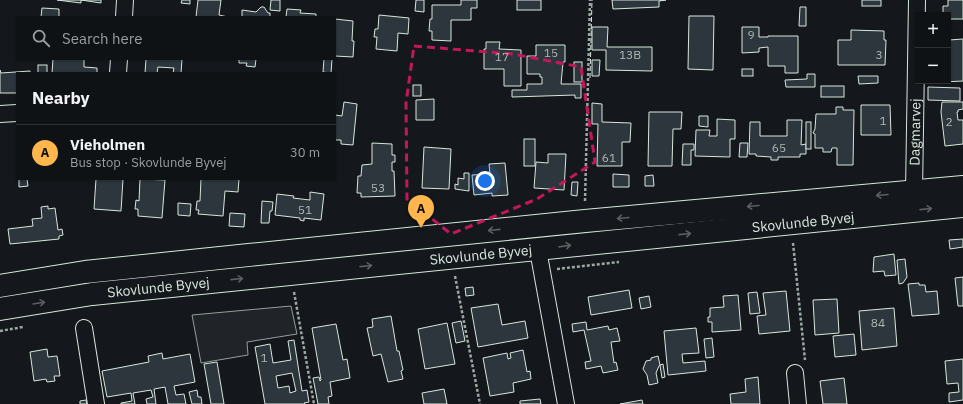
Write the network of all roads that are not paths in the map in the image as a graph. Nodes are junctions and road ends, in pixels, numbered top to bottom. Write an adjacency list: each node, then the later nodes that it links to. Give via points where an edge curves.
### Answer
1 (126, 0): 3 (street)
2 (917, 0): 9 (street, Dagmarvej)
3 (124, 16)
4 (120, 60): 5 (street)
5 (118, 72)
6 (16, 113): 7 (street)
7 (0, 114)
8 (963, 187): 9 (main road, Skovlunde Byvej)
9 (914, 192): 12 (main road, Skovlunde Byvej, one-way to 12, via 585,221 85,272)
10 (963, 206): 11 (main road, Skovlunde Byvej, one-way to 10, via 586,243)
11 (538, 250): 13 (main road, Skovlunde Byvej, one-way to 11, via 92,294); 17 (street)
12 (0, 286)
13 (0, 309)
14 (84, 328): 16 (street)
15 (795, 373): 18 (street)
16 (96, 404)
17 (566, 404)
18 (798, 404)

